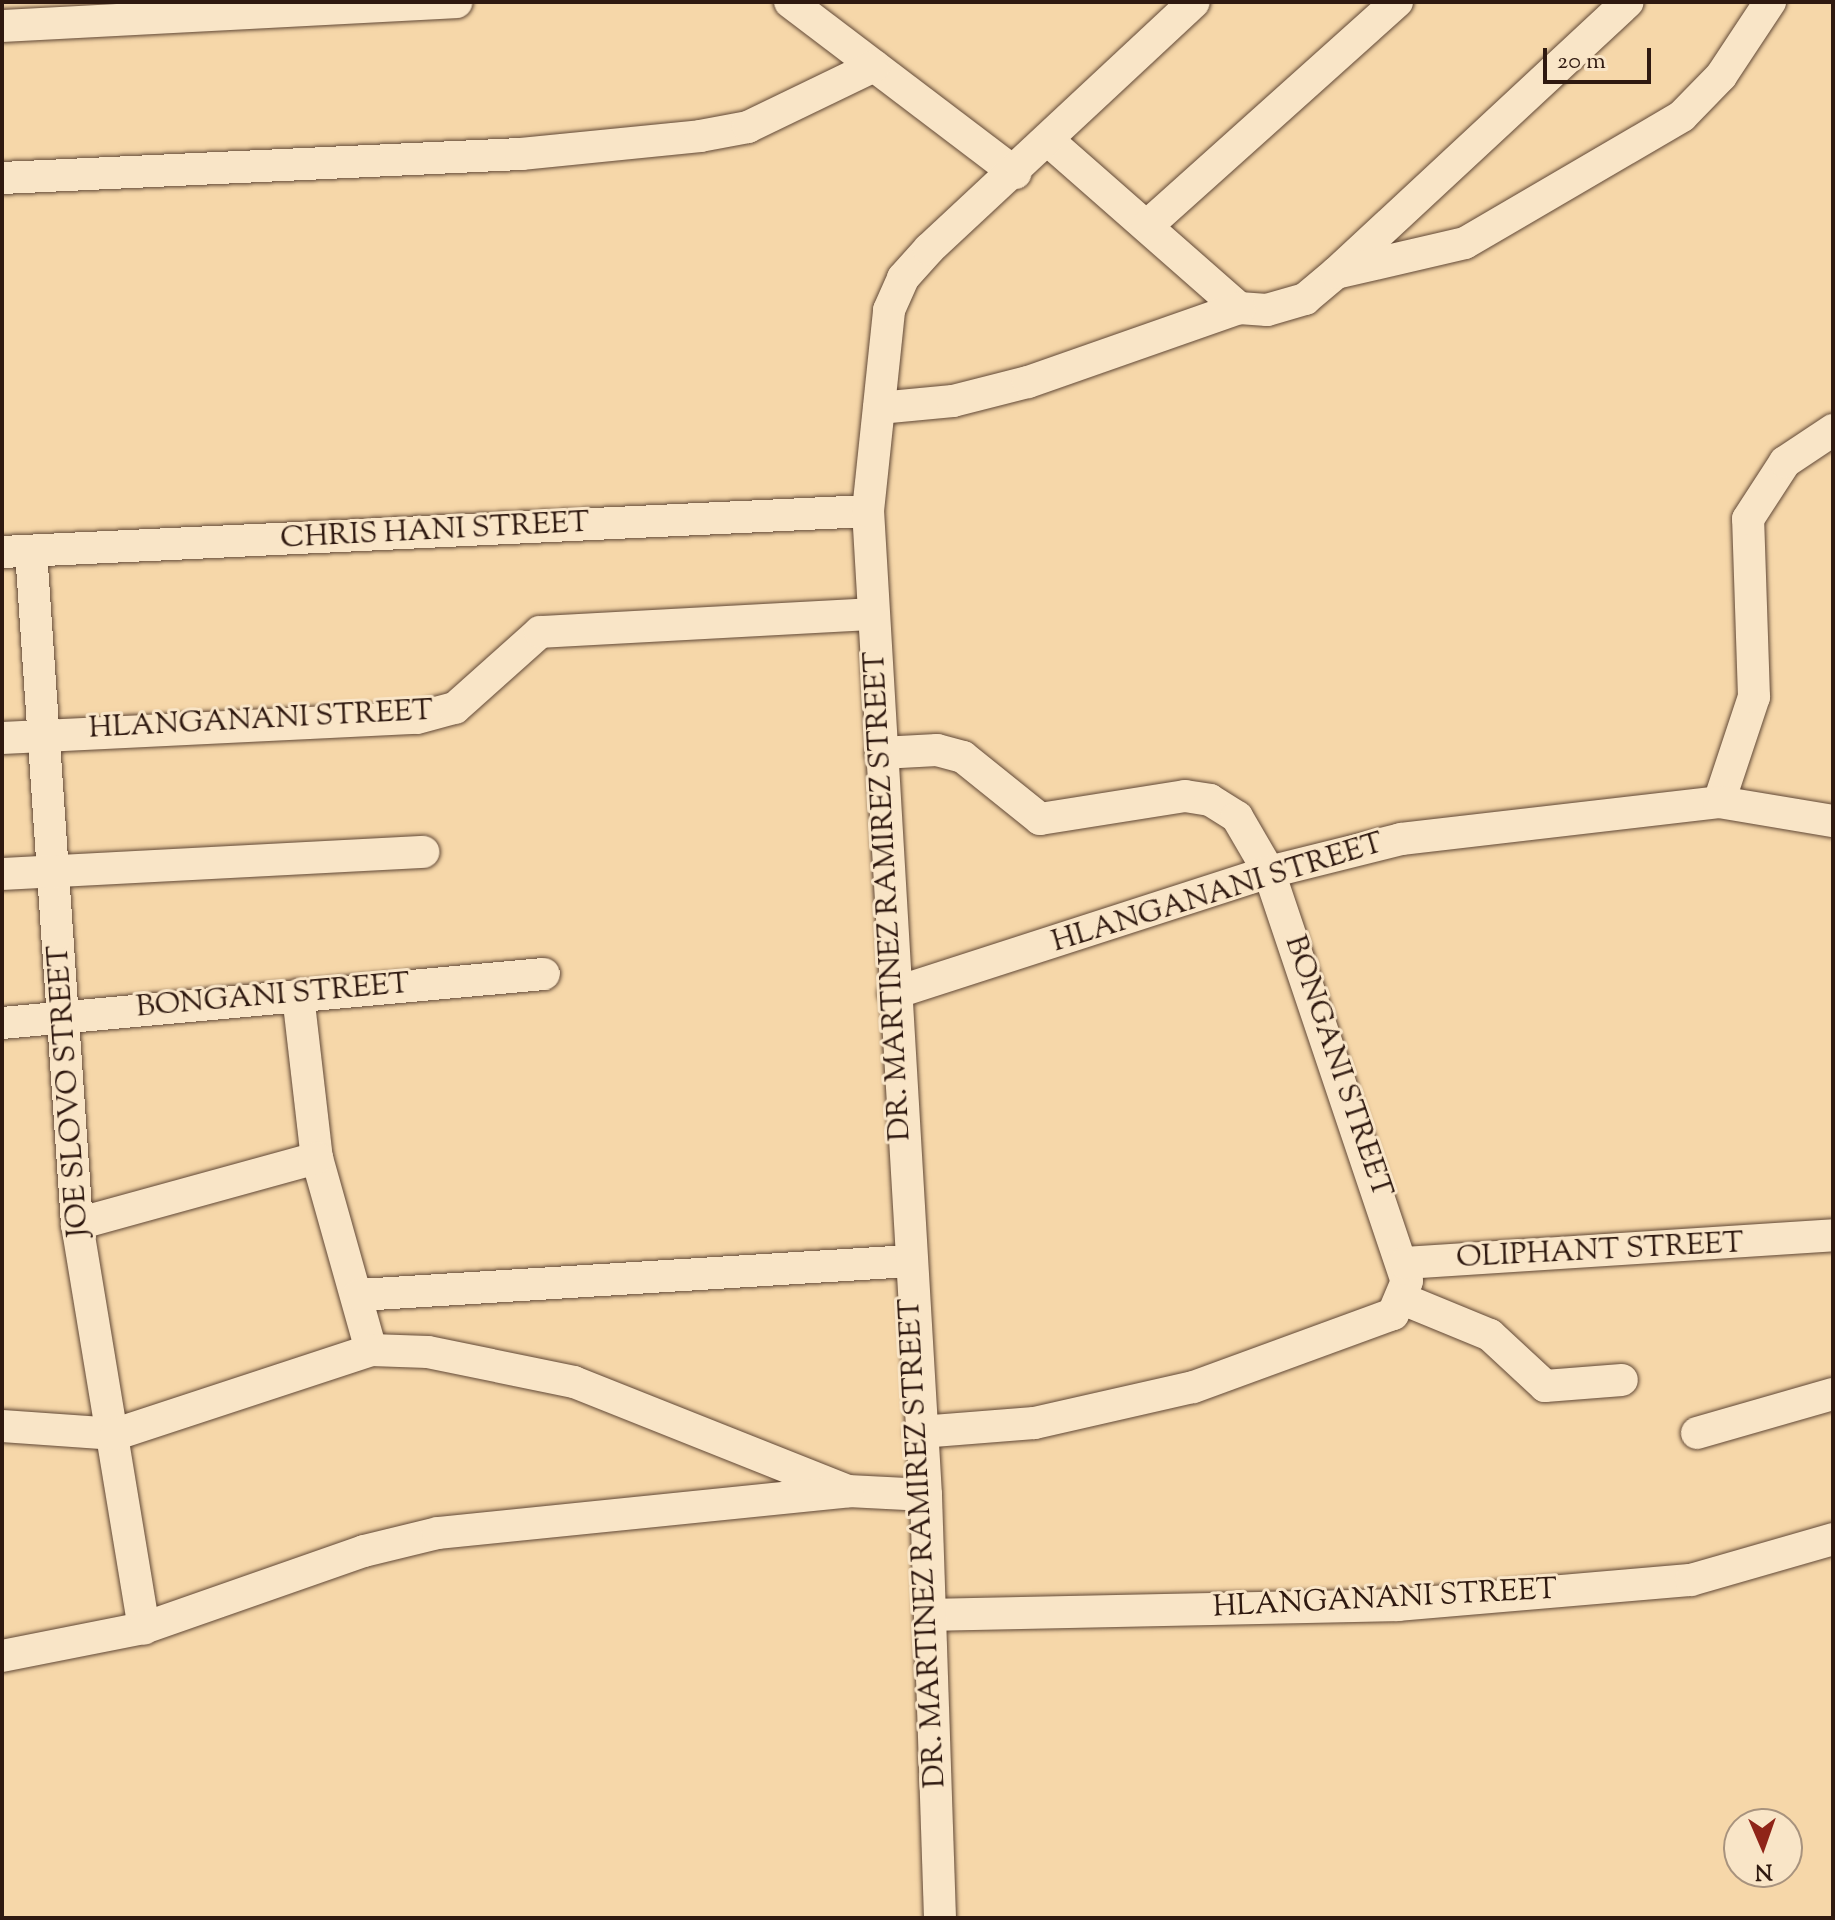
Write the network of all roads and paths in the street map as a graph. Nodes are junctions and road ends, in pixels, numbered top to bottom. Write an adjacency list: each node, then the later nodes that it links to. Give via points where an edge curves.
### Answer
1 (456, 2): 7 (street)
2 (790, 2): 8 (street)
3 (1194, 2): 9 (street, DR. MARTINEZ RAMIREZ STREET)
4 (1397, 2): 12 (street)
5 (1628, 2): 13 (street)
6 (1770, 2): 13 (street, via 1721,76 1682,116 1465,243)
7 (2, 26)
8 (874, 66): 10 (street); 11 (street, via 748,127 700,136 521,154)
9 (1050, 142): 10 (street, DR. MARTINEZ RAMIREZ STREET); 12 (street)
10 (1015, 173): 15 (street, DR. MARTINEZ RAMIREZ STREET, via 903,278 889,310)
11 (2, 178)
12 (1147, 226): 14 (street)
13 (1336, 273): 14 (street, via 1305,299)
14 (1239, 308): 15 (street, via 1028,382 953,401)
15 (879, 408): 17 (street, DR. MARTINEZ RAMIREZ STREET)
16 (1833, 430): 23 (street, via 1785,462 1748,519 1754,697)
17 (868, 511): 18 (street, CHRIS HANI STREET); 19 (street, DR. MARTINEZ RAMIREZ STREET)
18 (17, 551): 20 (street, JOE SLOVO STREET)
19 (873, 614): 20 (street, HLANGANANI STREET, via 540,632 455,708 417,718); 22 (street, DR. MARTINEZ RAMIREZ STREET)
20 (44, 733): 21 (street, HLANGANANI STREET); 26 (street, JOE SLOVO STREET)
21 (2, 738)
22 (881, 753): 27 (street, BONGANI STREET, via 937,750 963,757 1040,819 1185,796 1210,800 1237,817); 30 (street, DR. MARTINEZ RAMIREZ STREET)
23 (1719, 802): 24 (street, HLANGANANI STREET); 27 (street, HLANGANANI STREET, via 1401,839)
24 (1833, 821)
25 (423, 852): 26 (street)
26 (53, 871): 28 (street); 32 (street, JOE SLOVO STREET)
27 (1269, 872): 30 (street, HLANGANANI STREET); 38 (street, BONGANI STREET)
28 (2, 874)
29 (544, 974): 31 (street, BONGANI STREET)
30 (894, 993): 37 (street, DR. MARTINEZ RAMIREZ STREET)
31 (298, 995): 32 (street, BONGANI STREET); 34 (street)
32 (64, 1018): 33 (street, BONGANI STREET); 35 (street, JOE SLOVO STREET)
33 (2, 1023)
34 (317, 1158): 35 (street); 39 (street)
35 (77, 1224): 47 (street, JOE SLOVO STREET)
36 (1833, 1235): 38 (street, OLIPHANT STREET)
37 (910, 1261): 39 (street); 45 (street, DR. MARTINEZ RAMIREZ STREET)
38 (1405, 1263): 40 (street)
39 (359, 1295): 41 (street)
40 (1405, 1300): 42 (street, OLIPHANT STREET, via 1483,1330 1545,1386); 45 (street, via 1393,1314 1348,1333 1193,1387 1034,1423)
41 (371, 1350): 47 (street); 48 (street, via 490,1361 574,1382)
42 (1622, 1380)
43 (1833, 1394): 46 (street)
44 (2, 1426): 47 (street)
45 (920, 1432): 49 (street, DR. MARTINEZ RAMIREZ STREET)
46 (1697, 1433)
47 (116, 1434): 52 (street, JOE SLOVO STREET)
48 (848, 1491): 49 (street); 52 (street, via 438,1533 364,1551)
49 (926, 1495): 51 (street, DR. MARTINEZ RAMIREZ STREET)
50 (1833, 1539): 51 (street, HLANGANANI STREET, via 1691,1580 1398,1605)
51 (930, 1615): 54 (street, DR. MARTINEZ RAMIREZ STREET)
52 (144, 1628): 53 (street)
53 (2, 1656)
54 (940, 1918)

